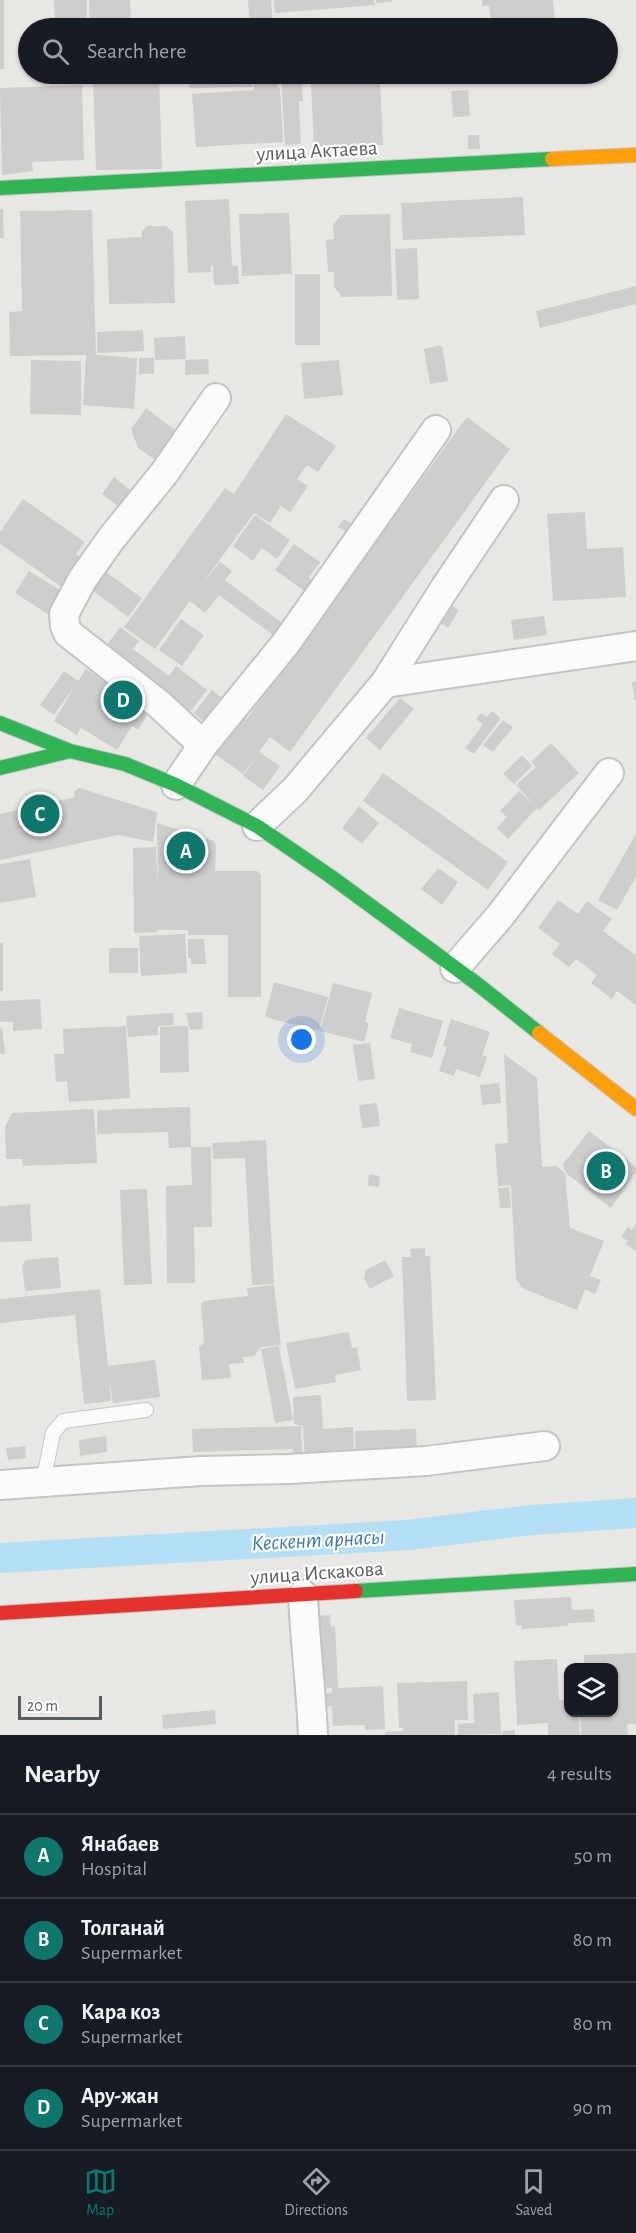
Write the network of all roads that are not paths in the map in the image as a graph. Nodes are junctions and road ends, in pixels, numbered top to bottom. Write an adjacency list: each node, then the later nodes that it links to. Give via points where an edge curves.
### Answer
1 (636, 155): 2 (street, улица Актаева)
2 (0, 188)
3 (216, 398): 9 (street, via 82,580 64,620 68,633 160,705)
4 (436, 430): 9 (street, via 286,643)
5 (504, 500): 7 (street)
6 (636, 646): 7 (street)
7 (385, 682): 14 (street, via 295,790)
8 (0, 723): 10 (street)
9 (203, 745): 13 (street)
10 (70, 751): 11 (street); 13 (street, via 125,764)
11 (0, 768)
12 (609, 773): 15 (street, via 501,916)
13 (176, 785): 14 (street)
14 (257, 826): 15 (street)
15 (455, 968): 16 (street)
16 (636, 1107)
17 (146, 1410): 19 (lane, via 63,1421 53,1433)
18 (545, 1446): 19 (street, via 426,1461)
19 (43, 1482): 20 (street)
20 (0, 1485)
21 (636, 1574): 22 (street, улица Искакова)
22 (303, 1595): 23 (street, улица Искакова); 24 (street)
23 (0, 1613)
24 (313, 1735)

